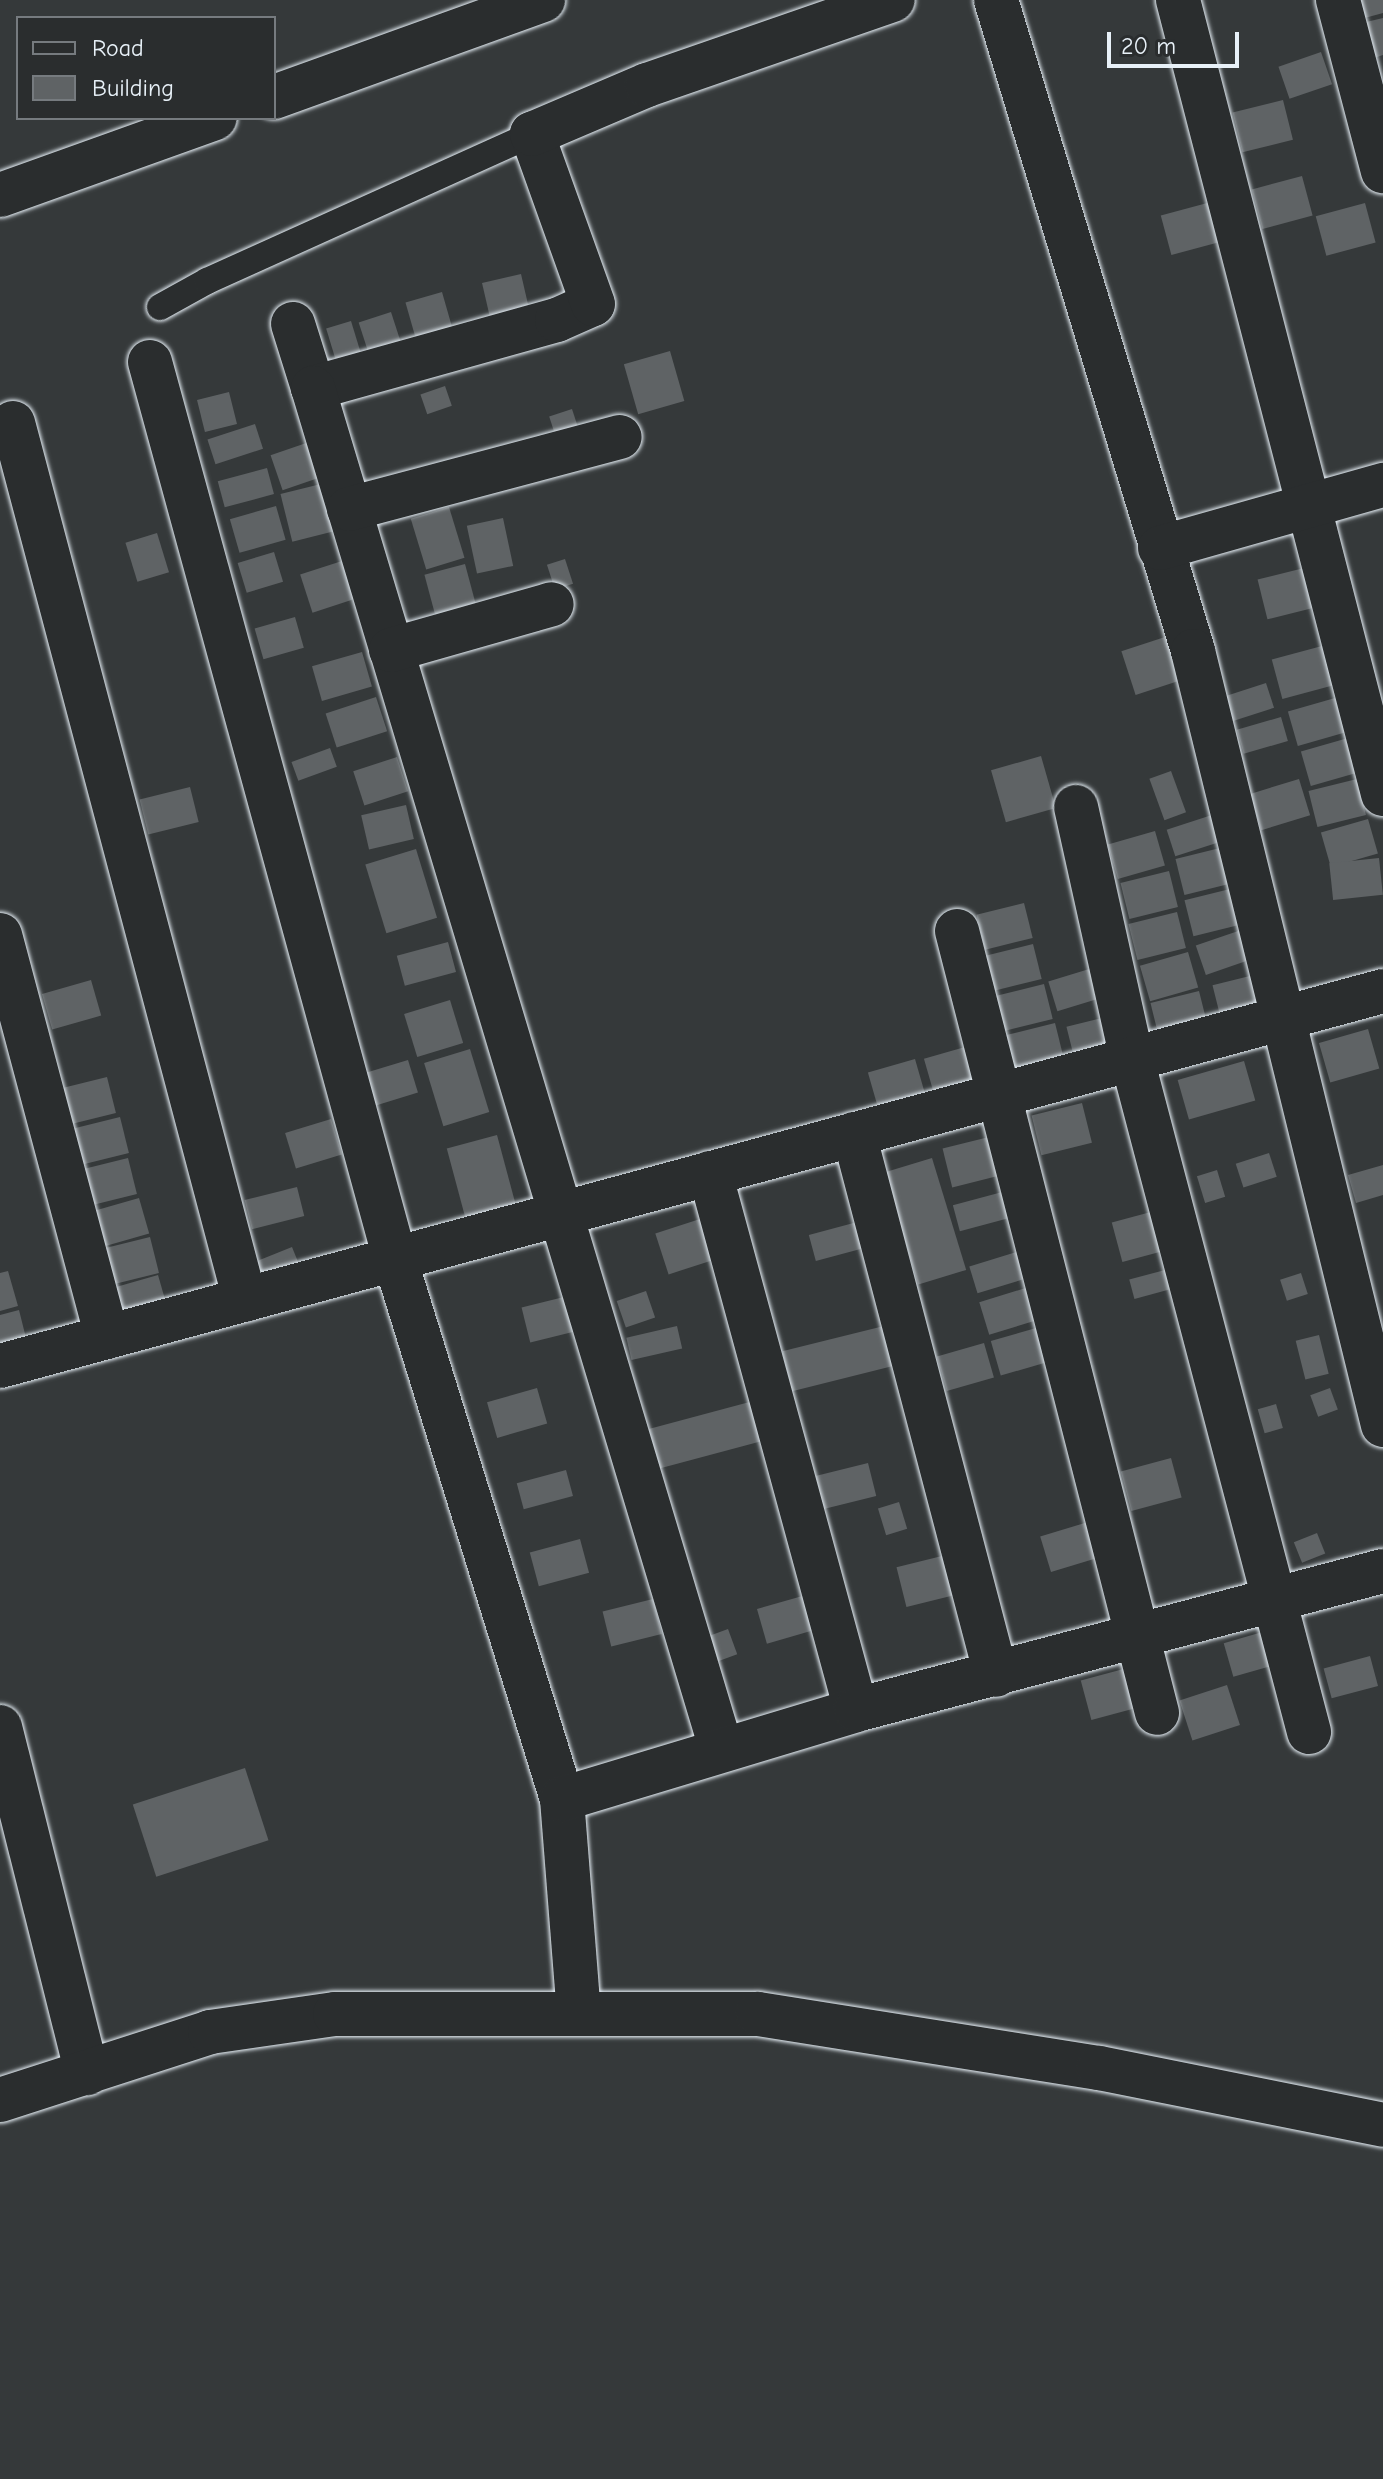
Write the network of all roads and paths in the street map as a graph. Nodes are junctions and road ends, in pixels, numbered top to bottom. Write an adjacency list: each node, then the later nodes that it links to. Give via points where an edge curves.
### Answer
1 (543, 0): 6 (street)
2 (893, 0): 8 (street, via 647,85)
3 (996, 0): 20 (street)
4 (1178, 0): 18 (street)
5 (1338, 0): 9 (street)
6 (276, 96)
7 (209, 120): 10 (street)
8 (532, 134): 11 (lane); 14 (street, via 593,304 557,320)
9 (1383, 171)
10 (0, 195)
11 (160, 307)
12 (293, 324): 14 (street)
13 (150, 362): 34 (street)
14 (313, 388): 19 (street)
15 (13, 423): 35 (street)
16 (620, 437): 19 (street)
17 (1383, 485): 18 (street)
18 (1310, 508): 20 (street); 23 (street)
19 (349, 509): 22 (street)
20 (1160, 548): 28 (street, via 1193,651)
21 (552, 604): 22 (street)
22 (391, 650): 33 (street)
23 (1383, 794)
24 (1076, 807): 29 (street)
25 (957, 931): 30 (street)
26 (0, 935): 36 (street)
27 (1383, 991): 28 (street)
28 (1283, 1018): 29 (street); 38 (street)
29 (1132, 1059): 30 (street); 40 (street)
30 (1001, 1095): 31 (street); 41 (street)
31 (854, 1134): 32 (street); 42 (street)
32 (710, 1173): 33 (street); 43 (street)
33 (560, 1214): 34 (street); 47 (street)
34 (395, 1259): 35 (street); 48 (street)
35 (245, 1300): 36 (street)
36 (107, 1337): 37 (street)
37 (0, 1366)
38 (1383, 1425)
39 (1383, 1571): 40 (street)
40 (1273, 1600): 41 (street); 46 (street)
41 (1137, 1637): 42 (street); 44 (street)
42 (996, 1675): 43 (street)
43 (856, 1710): 47 (street)
44 (1157, 1713)
45 (0, 1727): 50 (street)
46 (1309, 1732)
47 (721, 1748): 48 (street)
48 (562, 1799): 49 (street)
49 (579, 2013): 50 (street, via 335,2014 210,2032); 52 (street, via 758,2014 1099,2068)
50 (87, 2073): 51 (street)
51 (0, 2100)
52 (1383, 2125)

